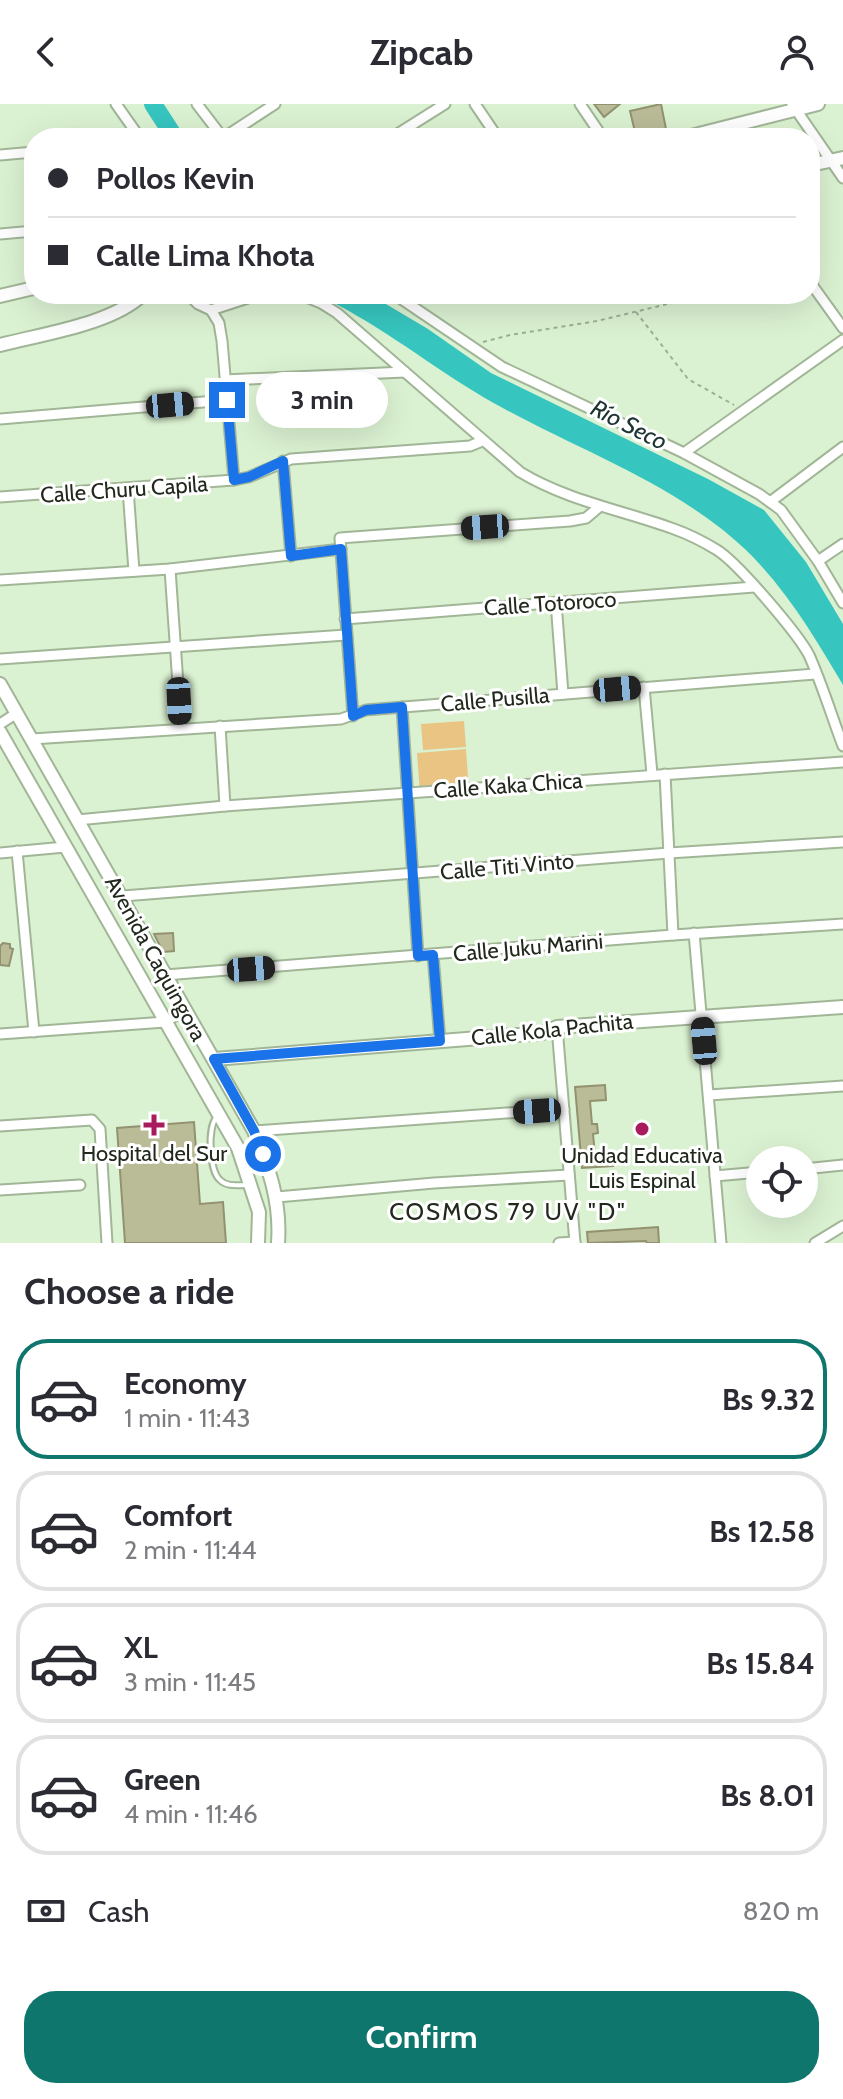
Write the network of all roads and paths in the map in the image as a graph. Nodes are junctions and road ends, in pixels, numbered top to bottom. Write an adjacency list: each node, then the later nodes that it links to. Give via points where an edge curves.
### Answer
1 (116, 104): 9 (street)
2 (197, 104): 10 (street)
3 (275, 104): 11 (street)
4 (445, 104): 12 (street)
5 (475, 104): 13 (street)
6 (580, 104): 14 (street)
7 (818, 104): 8 (street)
8 (794, 107): 15 (street); 16 (street)
9 (133, 128)
10 (215, 128)
11 (238, 128)
12 (407, 128)
13 (491, 128)
14 (596, 128)
15 (719, 128)
16 (811, 128)
17 (820, 139): 20 (street)
18 (24, 153): 19 (street)
19 (0, 155)
20 (837, 160): 21 (street)
21 (843, 178)
22 (24, 232): 23 (street)
23 (0, 234)
24 (24, 290): 25 (street)
25 (0, 296)
26 (820, 296): 35 (street)
27 (132, 304): 37 (street, via 111,316)
28 (198, 304): 33 (street)
29 (229, 304): 33 (street)
30 (323, 304): 39 (street)
31 (409, 304): 38 (street)
32 (666, 304): 34 (path)
33 (211, 310): 40 (street, via 219,323)
34 (636, 311): 38 (path); 42 (path, via 688,379)
35 (843, 328)
36 (843, 340): 42 (street)
37 (0, 345)
38 (470, 346): 46 (street, via 502,367)
39 (405, 372): 40 (street); 44 (street)
40 (225, 380): 41 (street)
41 (227, 400): 43 (street); 48 (street)
42 (746, 410): 46 (street)
43 (0, 419)
44 (482, 441): 47 (street, Calle Churu Capila); 52 (street, via 537,483)
45 (843, 447): 51 (street)
46 (684, 453): 51 (street)
47 (283, 461): 48 (street, Calle Churu Capila); 55 (street)
48 (234, 480): 49 (street, Calle Churu Capila)
49 (128, 489): 50 (street, Calle Churu Capila); 58 (street)
50 (0, 497)
51 (770, 502): 56 (street)
52 (599, 507): 53 (street, via 586,518 570,521); 60 (street, via 699,540 733,563)
53 (340, 543): 55 (street); 63 (street)
54 (843, 544): 56 (street)
55 (291, 556): 57 (street)
56 (818, 561): 62 (street)
57 (170, 569): 58 (street); 65 (street)
58 (134, 571): 59 (street)
59 (0, 580)
60 (754, 587): 61 (street, Calle Totoroco); 67 (street, via 795,635)
61 (556, 602): 63 (street, Calle Totoroco); 70 (street)
62 (843, 603)
63 (345, 619): 64 (street)
64 (346, 635): 65 (street); 73 (street)
65 (176, 648): 66 (street); 76 (street)
66 (0, 659)
67 (815, 674): 69 (street, Calle Pusilla); 79 (street)
68 (0, 684): 72 (street, Avenida Caquingora)
69 (644, 687): 70 (street, Calle Pusilla); 81 (street)
70 (563, 694): 71 (street, Calle Pusilla)
71 (402, 707): 73 (street, Calle Pusilla); 83 (street)
72 (17, 713): 74 (street); 78 (street, Avenida Caquingora)
73 (353, 716): 75 (street, Calle Pusilla)
74 (0, 724)
75 (220, 726): 76 (street, Calle Pusilla); 84 (street)
76 (181, 728): 78 (street, Calle Pusilla)
77 (0, 732): 87 (street, Avenida Caquingora)
78 (32, 739): 85 (street, Avenida Caquingora)
79 (843, 746)
80 (843, 762): 82 (street, Calle Kaka Chica)
81 (652, 774): 82 (street, Calle Kaka Chica); 83 (street, Calle Kaka Chica)
82 (665, 774): 90 (street)
83 (407, 793): 84 (street, Calle Kaka Chica); 91 (street)
84 (225, 806): 85 (street, Calle Kaka Chica)
85 (77, 820): 92 (street, Avenida Caquingora)
86 (843, 842): 90 (street, Calle Titi Vinto)
87 (65, 847): 88 (street); 102 (street, Avenida Caquingora)
88 (17, 851): 89 (street); 104 (street)
89 (0, 853)
90 (669, 853): 91 (street, Calle Titi Vinto); 95 (street)
91 (413, 874): 92 (street, Calle Titi Vinto); 97 (street)
92 (123, 896): 98 (street, Avenida Caquingora)
93 (843, 924): 94 (street, Calle Juku Marini)
94 (694, 933): 95 (street, Calle Juku Marini); 101 (street)
95 (673, 935): 96 (street, Calle Juku Marini)
96 (433, 955): 97 (street, Calle Juku Marini); 106 (street)
97 (418, 956): 98 (street, Calle Juku Marini)
98 (165, 975): 100 (street, Avenida Caquingora)
99 (843, 1007): 101 (street, Calle Kola Pachita)
100 (185, 1010): 102 (street); 107 (street, Avenida Caquingora)
101 (702, 1015): 103 (street, Calle Kola Pachita); 109 (street)
102 (165, 1022): 104 (street); 111 (street, Avenida Caquingora)
103 (557, 1027): 106 (street, Calle Kola Pachita, via 543,1033); 110 (street)
104 (34, 1032): 105 (street)
105 (0, 1034)
106 (440, 1041): 107 (street, Calle Kola Pachita)
107 (214, 1059): 113 (street, Avenida Caquingora)
108 (843, 1086): 109 (street)
109 (709, 1095): 118 (street)
110 (564, 1109): 113 (street); 117 (street)
111 (219, 1115): 120 (street, Avenida Caquingora); 120 (lane, via 210,1132 214,1170 230,1185)
112 (0, 1126): 125 (street, via 92,1120 100,1129)
113 (254, 1131): 122 (street, Avenida Caquingora)
114 (843, 1165): 115 (street)
115 (818, 1168)
116 (746, 1173): 118 (street)
117 (569, 1175): 122 (street); 124 (street)
118 (715, 1176): 129 (street)
119 (80, 1185): 121 (street)
120 (252, 1185): 126 (street, Avenida Caquingora, via 259,1212)
121 (0, 1190)
122 (277, 1197): 127 (street, Avenida Caquingora)
123 (843, 1226): 130 (street)
124 (575, 1242): 128 (street)
125 (107, 1243)
126 (258, 1243)
127 (278, 1243)
128 (559, 1243)
129 (721, 1243)
130 (815, 1243)

